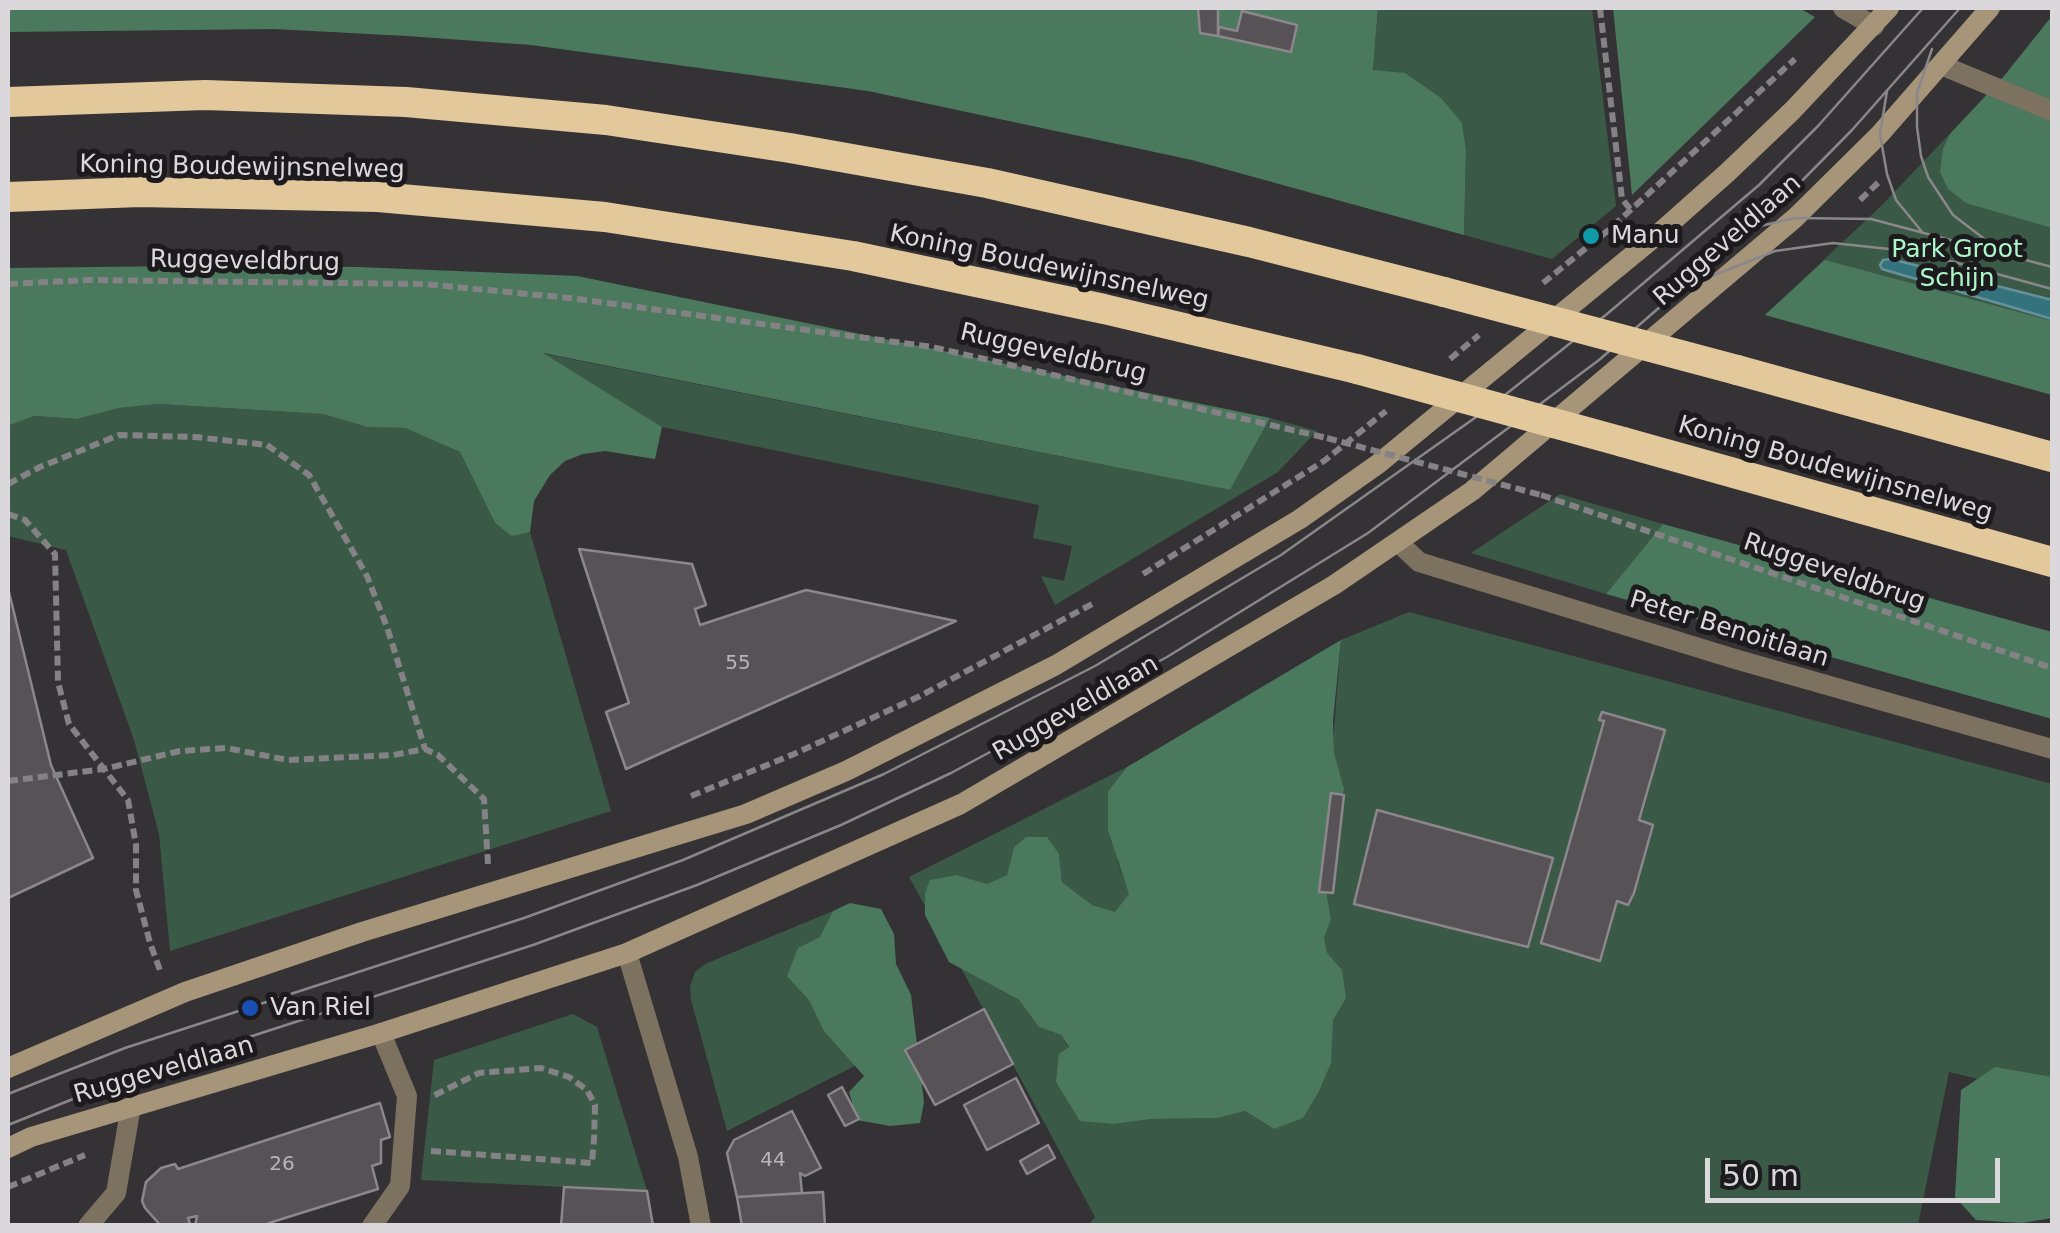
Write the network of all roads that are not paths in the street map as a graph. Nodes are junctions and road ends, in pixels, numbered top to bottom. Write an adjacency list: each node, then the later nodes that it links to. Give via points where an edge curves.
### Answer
1 (1889, 8): 4 (street, Ruggeveldlaan)
2 (1990, 8): 5 (street, Ruggeveldlaan)
3 (1846, 9): 4 (street)
4 (1874, 26): 15 (street, Ruggeveldlaan, via 1685,210 1378,464 1300,519 1056,666 746,814 184,992)
5 (1941, 65): 7 (street); 10 (street, Ruggeveldlaan, via 1880,134 1750,258 1472,491)
6 (8, 102): 9 (highway, bridge, via 224,96 406,102 606,120 790,148 986,183 1249,242)
7 (2052, 111)
8 (8, 197): 11 (highway, Koning Boudewijnsnelweg, bridge, via 378,197 605,217 853,256 1357,369)
9 (2052, 457)
10 (1399, 544): 12 (street, Peter Benoitlaan, via 1419,562); 13 (street, Ruggeveldlaan, via 962,804)
11 (2052, 562)
12 (2052, 749)
13 (627, 953): 14 (street, Ruggeveldlaan); 20 (street, via 688,1157)
14 (382, 1033): 16 (street, Ruggeveldlaan); 19 (street, via 407,1096 400,1186)
15 (8, 1068)
16 (131, 1106): 17 (street, Ruggeveldlaan); 18 (street, via 116,1193)
17 (8, 1148)
18 (88, 1226)
19 (372, 1226)
20 (701, 1226)

